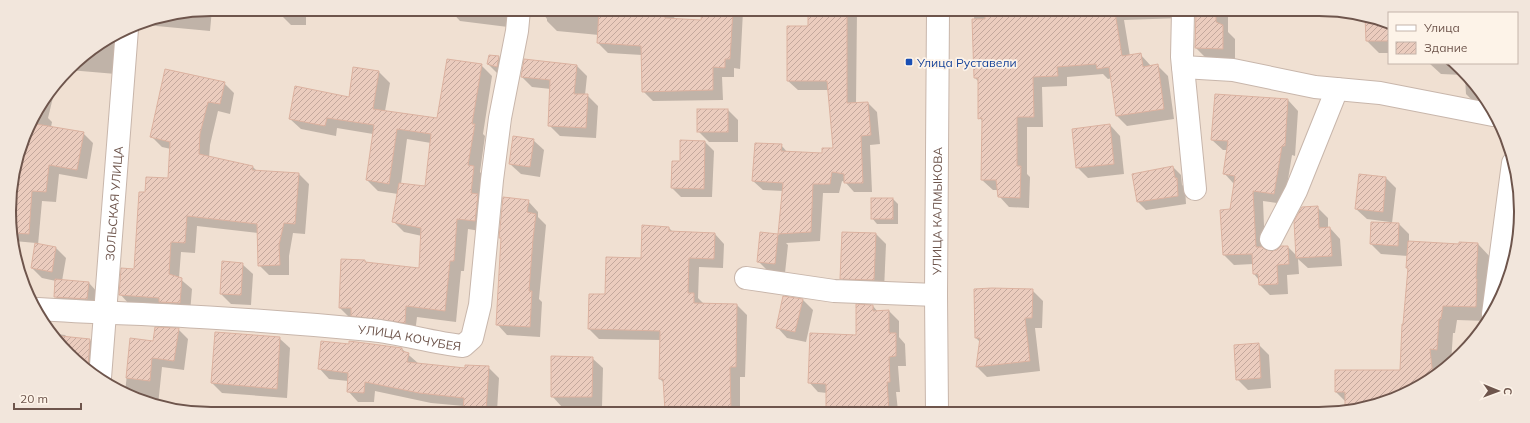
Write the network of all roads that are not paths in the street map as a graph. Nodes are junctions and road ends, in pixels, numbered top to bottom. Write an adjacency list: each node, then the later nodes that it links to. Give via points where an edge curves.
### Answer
1 (518, 16): 15 (street, УЛИЦА КОЧУБЕЯ, via 500,118 480,305 472,338 463,346 373,330 215,318)
2 (938, 16): 13 (street, УЛИЦА КАЛМЫКОВА)
3 (1183, 16): 5 (street)
4 (127, 35): 15 (street, ЗОЛЬСКАЯ УЛИЦА)
5 (1183, 67): 6 (street, via 1233,70 1315,88); 9 (street)
6 (1337, 90): 7 (street, via 1380,94); 10 (street, via 1296,191)
7 (1488, 114)
8 (1511, 179): 12 (street)
9 (1194, 189)
10 (1271, 239)
11 (746, 278): 13 (street, via 834,291)
12 (1496, 294)
13 (936, 295): 17 (street, УЛИЦА КАЛМЫКОВА)
14 (42, 309): 15 (street, УЛИЦА КОЧУБЕЯ)
15 (105, 314): 16 (street, ЗОЛЬСКАЯ УЛИЦА)
16 (100, 372)
17 (937, 407)

